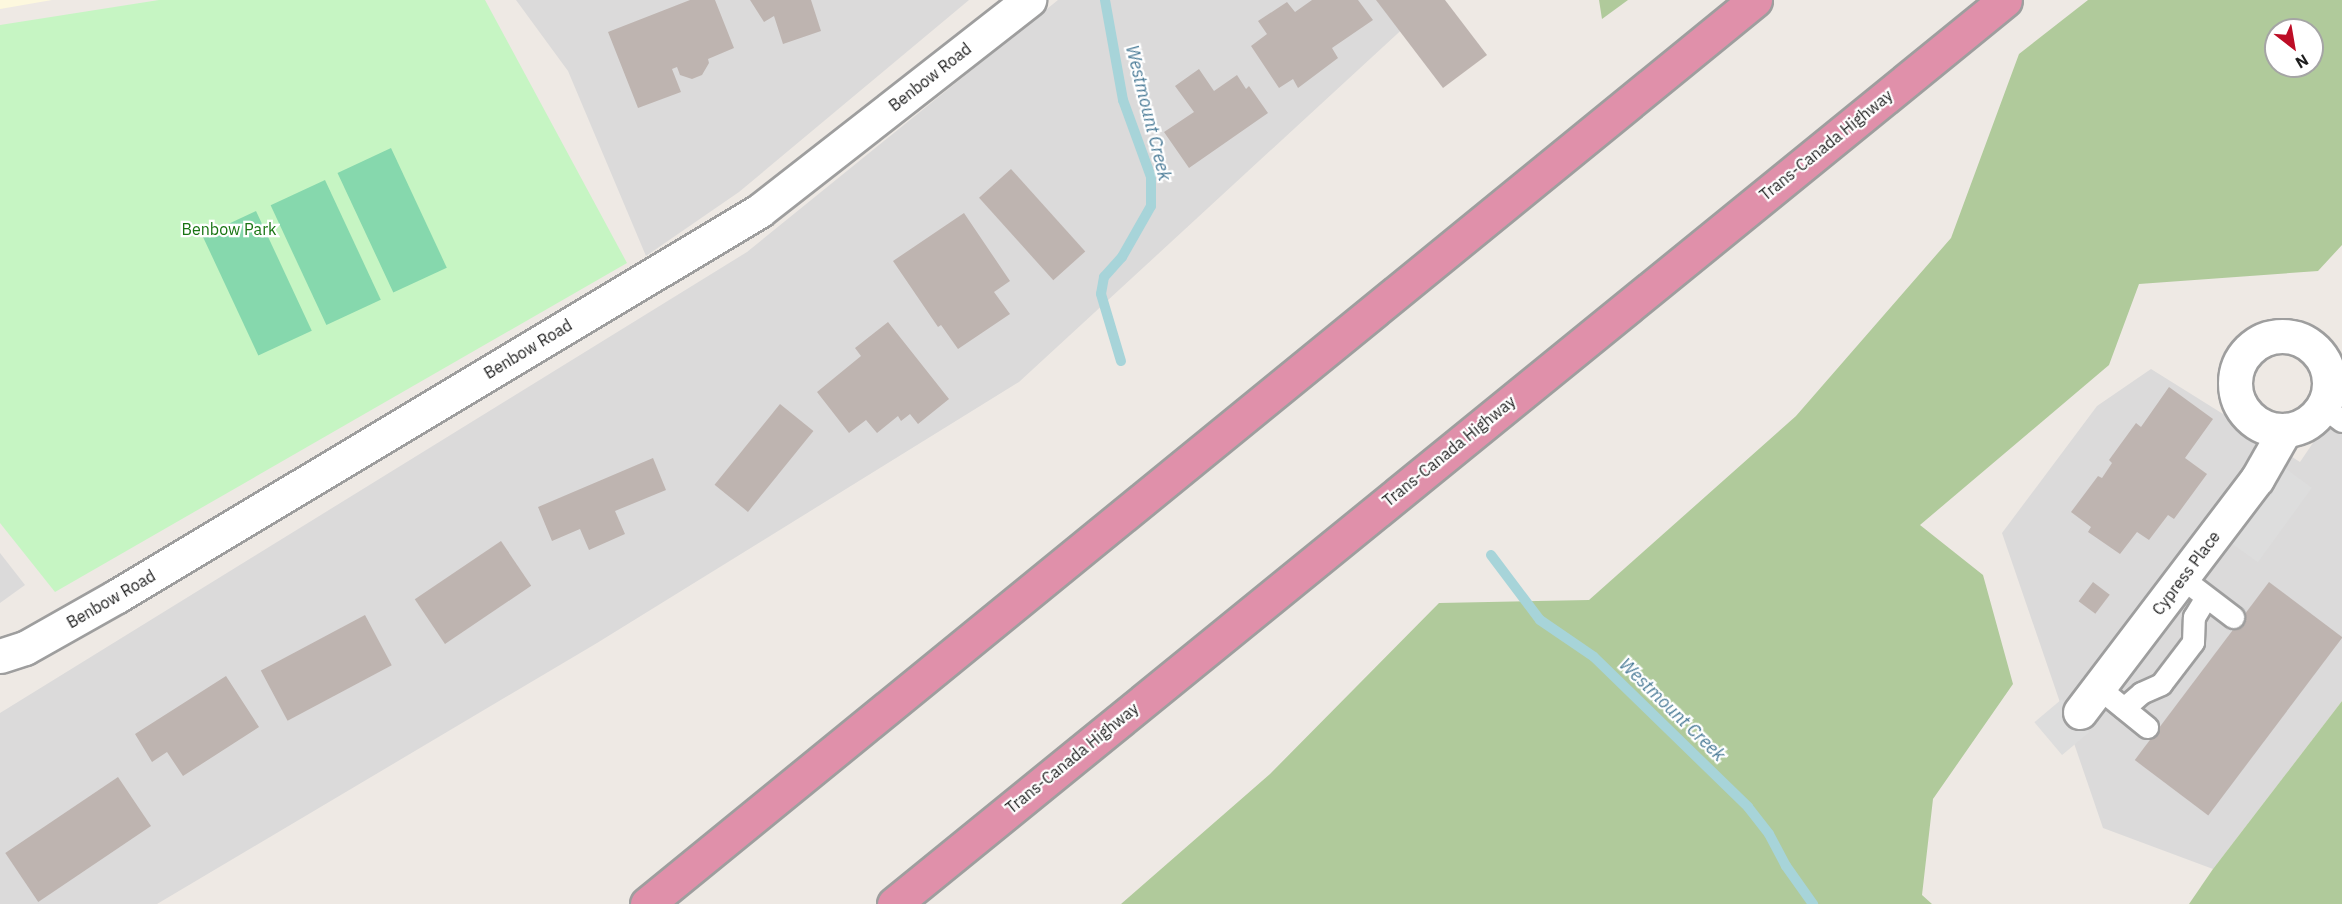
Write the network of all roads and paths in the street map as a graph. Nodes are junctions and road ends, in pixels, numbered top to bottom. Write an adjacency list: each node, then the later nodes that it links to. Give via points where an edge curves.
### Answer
1 (1029, 0): 11 (street, Benbow Road, via 759,211 117,596 25,648)
2 (1755, 0): 15 (highway)
3 (2005, 0): 5 (highway, Trans-Canada Highway)
4 (2022, 0): 5 (highway)
5 (1934, 58): 16 (highway, Trans-Canada Highway)
6 (2333, 356): 7 (street, via 2329,383); 8 (street, via 2285,336 2258,342 2238,363 2235,391 2243,410 2258,424)
7 (2332, 414): 8 (street)
8 (2285, 430): 9 (street, Cypress Place)
9 (2194, 588): 10 (lane); 12 (street, Cypress Place); 13 (lane, via 2193,642 2161,684 2140,693)
10 (2233, 617)
11 (0, 656)
12 (2090, 700): 13 (lane)
13 (2124, 708): 14 (lane)
14 (2147, 727)
15 (647, 904)
16 (894, 904)

